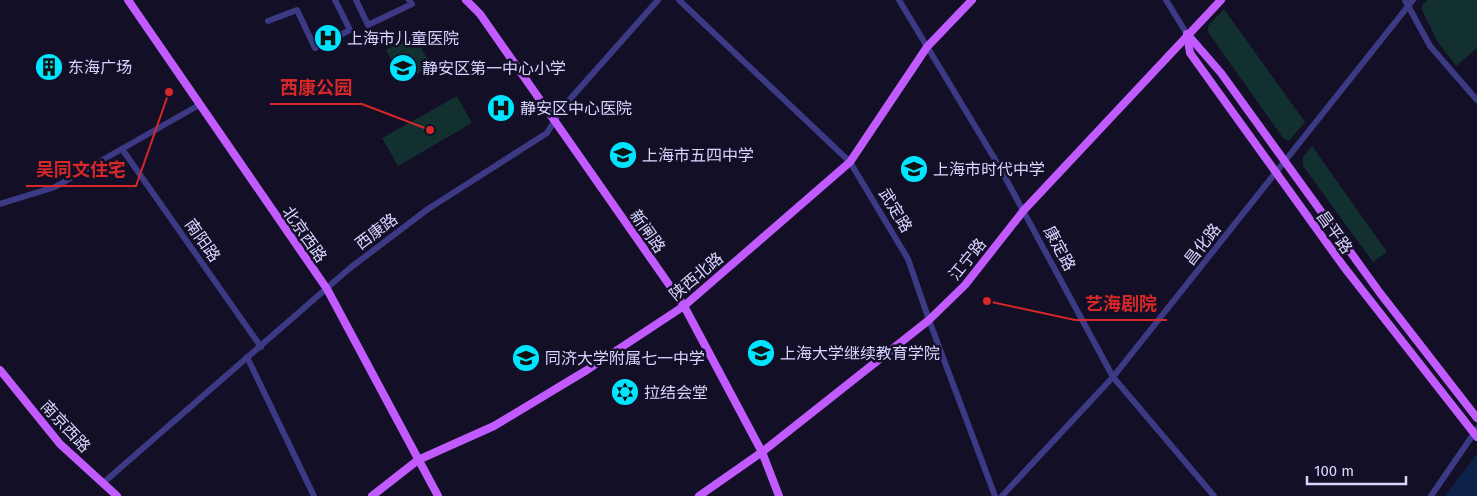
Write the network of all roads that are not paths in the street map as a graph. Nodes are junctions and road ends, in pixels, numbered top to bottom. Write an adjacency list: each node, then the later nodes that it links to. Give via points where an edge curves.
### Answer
1 (128, 0): 18 (main road, 北京西路)
2 (335, 0): 14 (street, via 350,30 314,48 297,10)
3 (356, 0): 4 (street, via 368,25 412,4)
4 (409, 0)
5 (466, 0): 19 (main road, 新闸路, via 480,14)
6 (658, 0): 19 (street, 西康路)
7 (679, 0): 22 (street, 武定路)
8 (899, 0): 16 (street, 康定路)
9 (972, 0): 16 (main road, 陕西北路)
10 (1166, 0): 15 (street, 昌平路)
11 (1221, 0): 15 (main road, 江宁路)
12 (1413, 0): 13 (street, 昌化路)
13 (1406, 3): 17 (street, via 1430,46); 21 (street, 昌化路)
14 (268, 21)
15 (1187, 34): 21 (main road, 昌平路, via 1221,74); 23 (main road, 昌平路, via 1190,53); 25 (main road, 江宁路)
16 (927, 47): 22 (main road, 陕西北路); 25 (street, 康定路)
17 (1477, 100)
18 (199, 105): 20 (street); 26 (main road, 北京西路)
19 (553, 120): 26 (street, 西康路, via 546,133 428,209); 27 (main road, 新闸路)
20 (122, 149): 24 (street, via 55,187); 29 (street, 南阳路)
21 (1284, 161): 23 (street, 昌化路); 33 (main road, 昌平路, via 1380,293)
22 (850, 162): 27 (main road, 陕西北路); 28 (street, 武定路, via 905,251)
23 (1276, 173): 32 (street, 昌化路); 34 (main road, 昌平路, via 1344,268)
24 (0, 204)
25 (1024, 210): 28 (main road, 江宁路, via 965,285); 32 (street, 康定路)
26 (327, 289): 29 (street, 西康路); 36 (main road, 北京西路)
27 (684, 306): 35 (main road, 新闸路); 36 (main road, 陕西北路, via 494,426)
28 (929, 320): 35 (main road, 江宁路); 44 (street, 武定路)
29 (261, 346): 30 (street, 西康路)
30 (247, 357): 37 (street, 西康路); 39 (street)
31 (0, 370): 37 (main road, 南京西路, via 60,444)
32 (1113, 377): 45 (street, 昌化路); 46 (street, 康定路)
33 (1477, 418)
34 (1476, 433): 47 (street)
35 (762, 452): 42 (main road, 江宁路); 43 (main road, 新闸路)
36 (418, 460): 40 (main road, 陕西北路); 41 (main road, 北京西路)
37 (103, 483): 38 (main road, 南京西路)
38 (117, 496)
39 (314, 496)
40 (372, 496)
41 (438, 496)
42 (699, 496)
43 (779, 496)
44 (995, 496)
45 (1002, 496)
46 (1214, 496)
47 (1432, 496)

